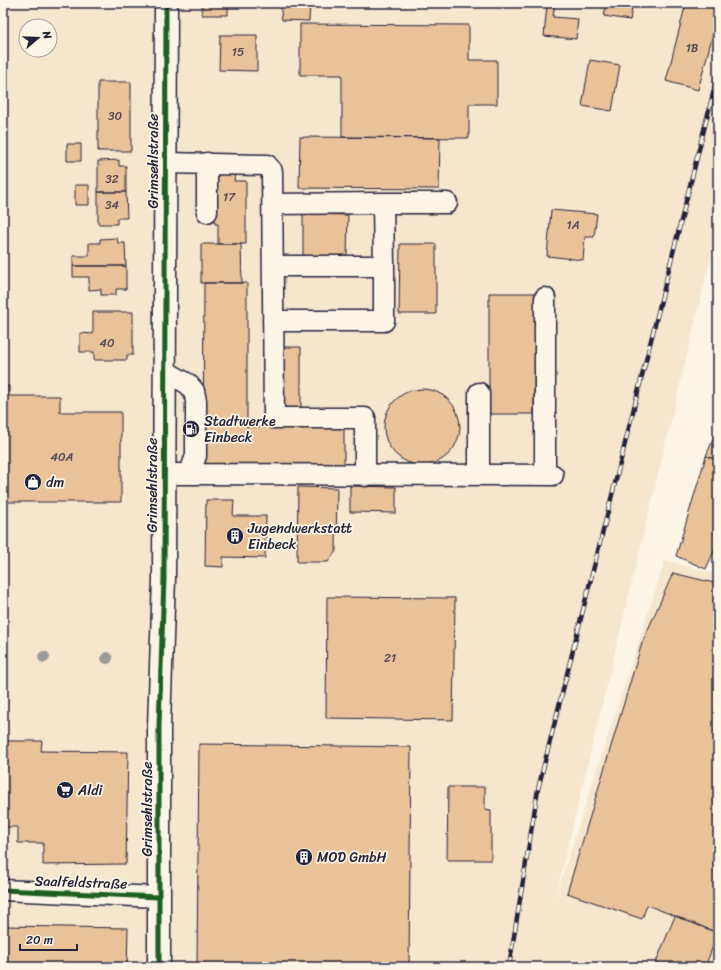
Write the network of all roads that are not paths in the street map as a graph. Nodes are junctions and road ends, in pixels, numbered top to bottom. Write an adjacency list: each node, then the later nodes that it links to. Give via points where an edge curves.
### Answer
1 (166, 3): 2 (main road, Grimsehlstraße)
2 (166, 163): 3 (street); 12 (main road, Grimsehlstraße)
3 (207, 163): 5 (street, via 267,165 272,171); 7 (street)
4 (447, 203): 6 (street)
5 (273, 204): 6 (street); 8 (street)
6 (383, 204): 9 (street)
7 (207, 212)
8 (273, 266): 9 (street); 11 (street)
9 (384, 266): 11 (street, via 384,321)
10 (545, 298): 16 (street, via 549,475)
11 (273, 321): 17 (street, via 274,418 365,418)
12 (165, 371): 14 (main road, Grimsehlstraße); 15 (street, via 188,384 194,391 196,456)
13 (479, 393): 16 (street)
14 (164, 474): 15 (street); 19 (main road, Grimsehlstraße)
15 (189, 474): 17 (street)
16 (479, 475): 17 (street)
17 (365, 476)
18 (3, 890): 19 (street, Saalfeldstraße)
19 (158, 897): 20 (main road, Grimsehlstraße)
20 (159, 967)

